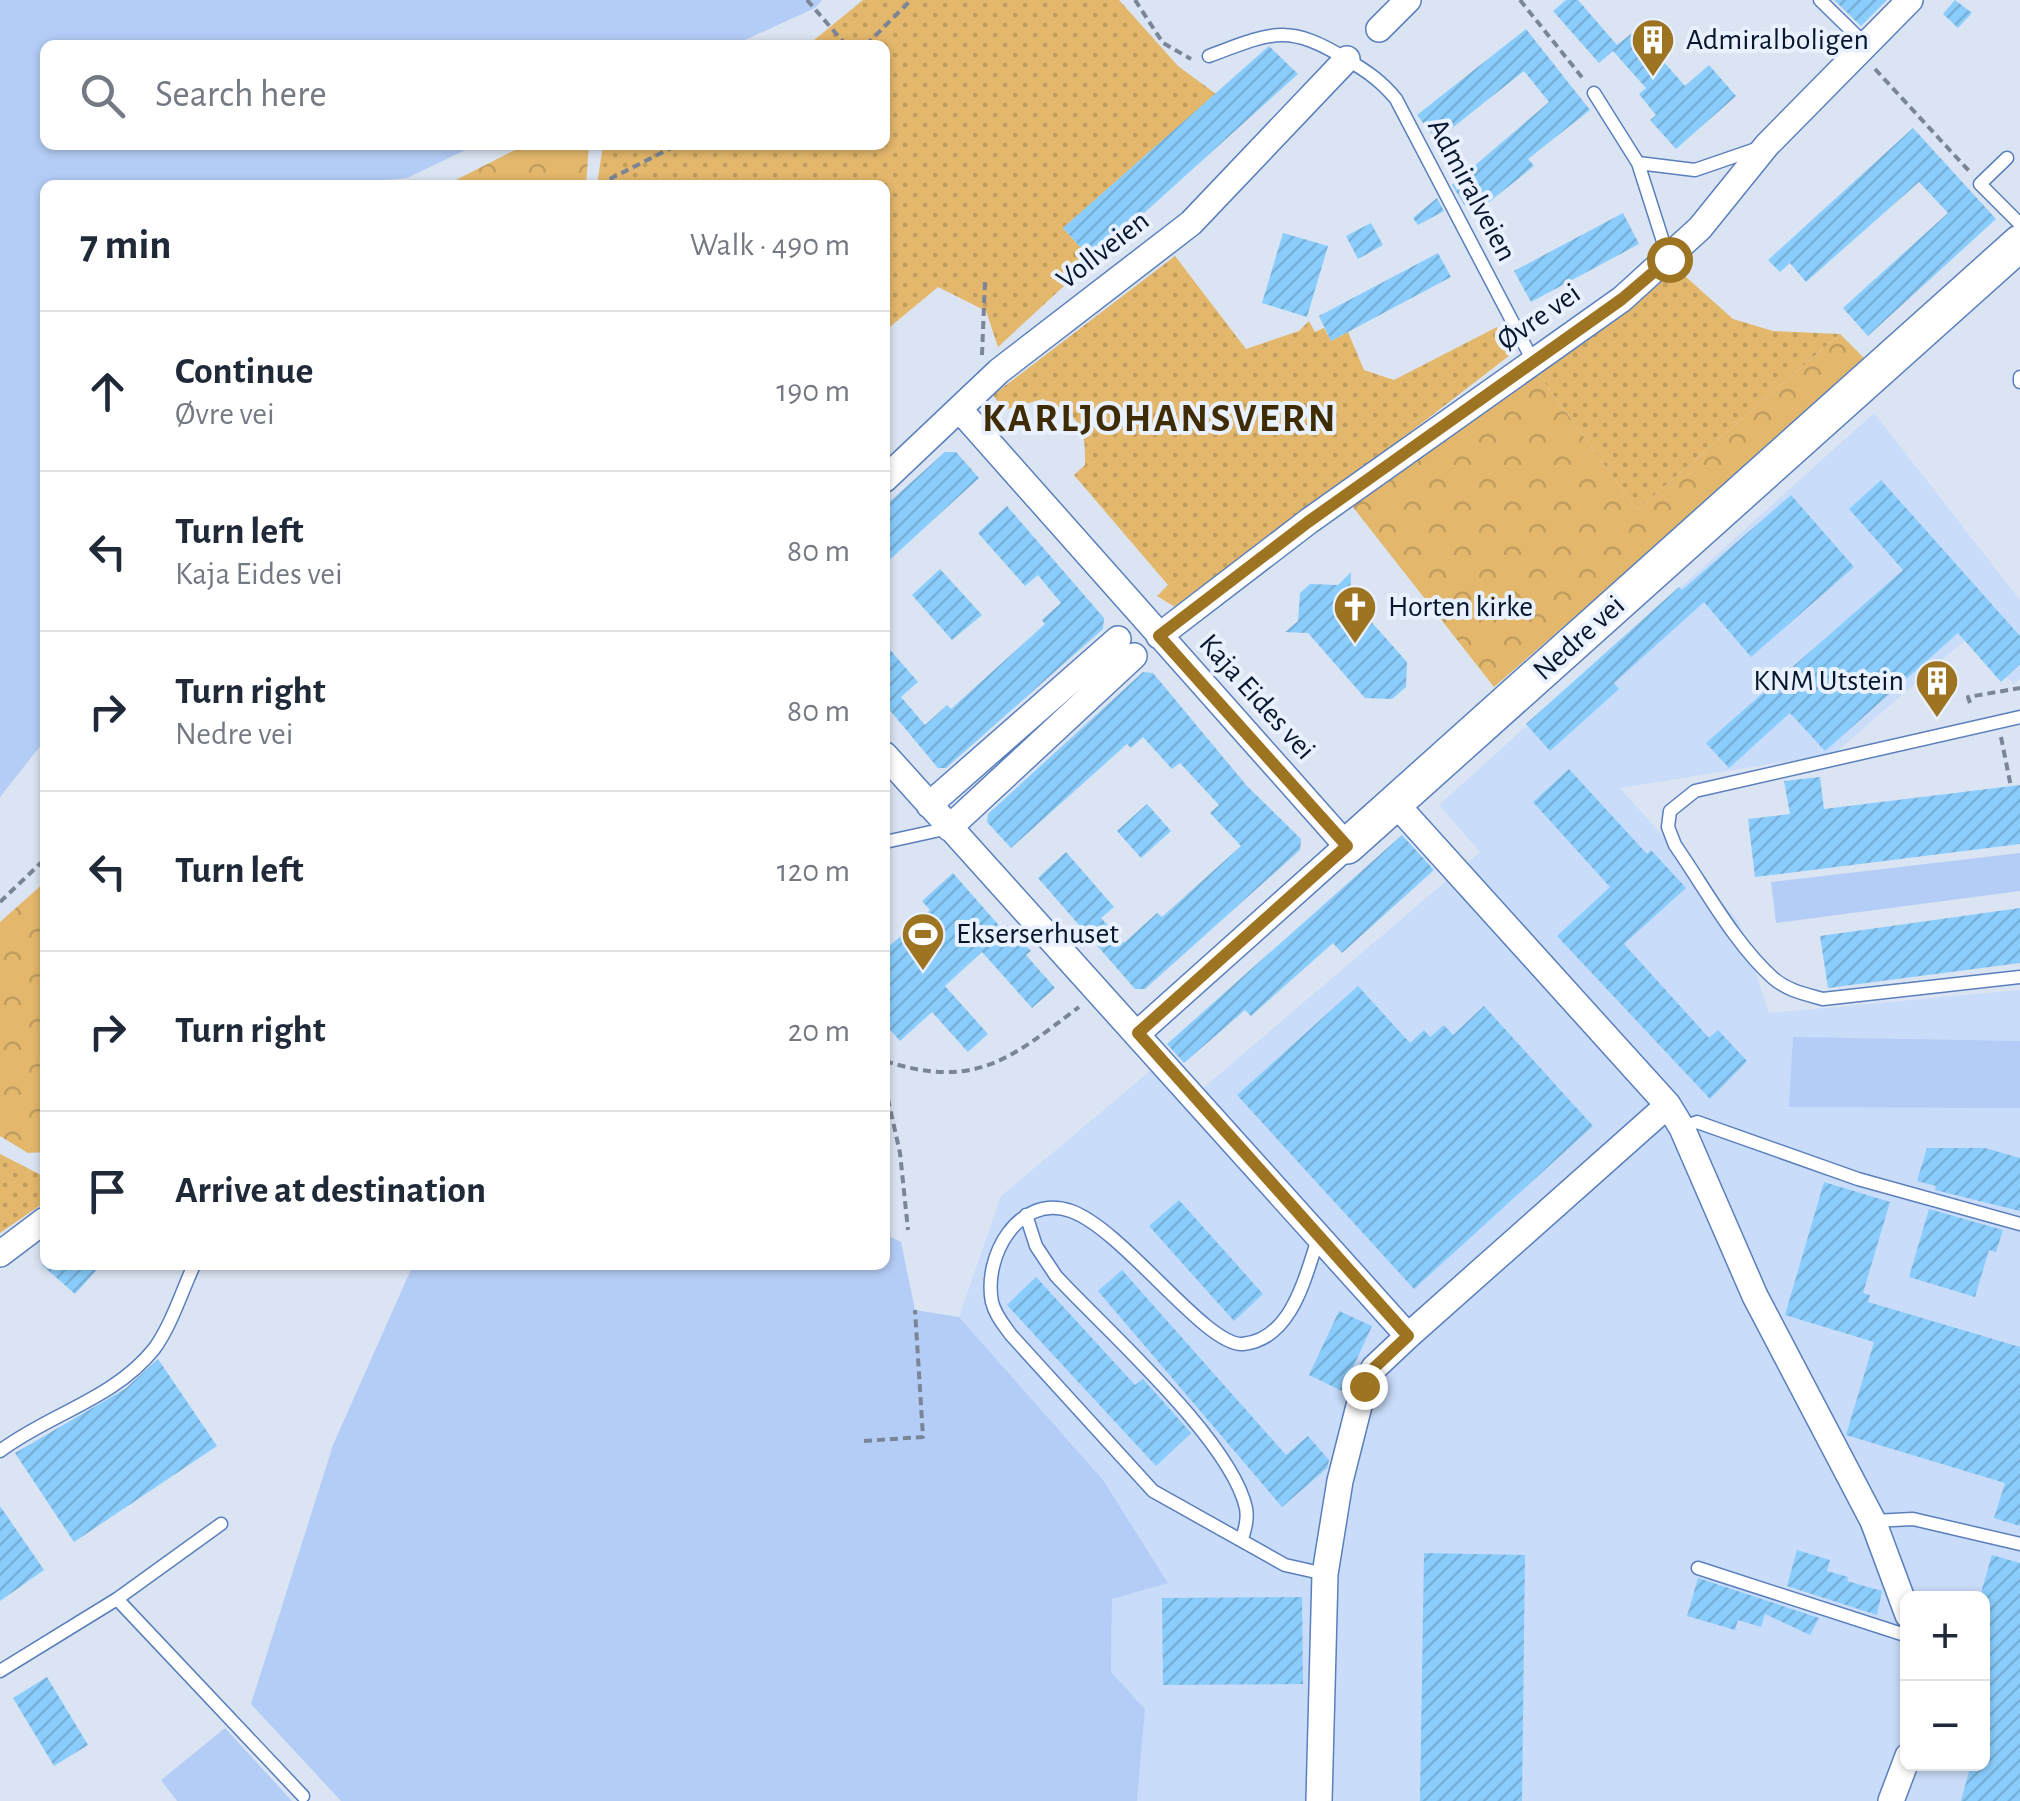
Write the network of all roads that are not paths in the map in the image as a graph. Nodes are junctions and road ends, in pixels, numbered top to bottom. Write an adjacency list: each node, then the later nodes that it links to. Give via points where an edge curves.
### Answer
1 (1408, 0): 4 (street)
2 (1820, 0): 5 (lane)
3 (1910, 0): 5 (street, Øvre vei)
4 (1379, 29)
5 (1861, 47): 9 (street, Øvre vei)
6 (1208, 56): 7 (lane, Admiralveien, via 1287,34 1320,40)
7 (1347, 59): 15 (lane, Admiralveien, via 1377,76 1396,99); 16 (street, Vollveien, via 1191,223)
8 (1594, 93): 11 (lane)
9 (1766, 146): 11 (lane, via 1695,170); 14 (street, Øvre vei)
10 (2007, 158): 12 (lane, via 1980,184)
11 (1638, 164): 14 (lane)
12 (2020, 224)
13 (2020, 243): 21 (main road, Nedre vei)
14 (1669, 259): 15 (street, Øvre vei)
15 (1533, 361): 18 (street, Øvre vei)
16 (960, 410): 17 (street, Vollveien); 18 (street, Kaja Eides vei)
17 (890, 473)
18 (1159, 636): 25 (street, Kaja Eides vei)
19 (2020, 718): 26 (lane, via 1696,791 1670,811 1668,827 1748,948 1792,991 1824,1000)
20 (890, 761): 22 (street)
21 (1395, 803): 25 (main road, Nedre vei); 28 (street)
22 (929, 805): 23 (street); 23 (street, via 1126,648)
23 (949, 828): 24 (lane); 27 (street)
24 (890, 841)
25 (1347, 846): 27 (street, Nedre vei)
26 (2020, 977)
27 (1138, 1033): 33 (street)
28 (1668, 1105): 29 (street); 36 (street)
29 (1682, 1128): 32 (lane, via 1697,1122 1858,1179); 38 (street, via 1755,1296)
30 (1026, 1215): 33 (lane, via 1056,1207 1102,1227 1217,1336 1235,1344 1259,1340 1283,1321); 40 (lane, via 1056,1276 1213,1444 1244,1502); 40 (lane, via 1010,1229 994,1269 992,1301 1002,1322 1130,1471 1163,1498)
31 (40, 1224): 34 (street)
32 (2020, 1224)
33 (1319, 1236): 36 (street)
34 (0, 1254)
35 (192, 1270): 37 (lane, via 157,1345 134,1371)
36 (1408, 1336): 43 (street, via 1364,1386)
37 (0, 1452)
38 (1874, 1521): 41 (lane, via 1913,1520); 44 (street)
39 (222, 1524): 45 (lane)
40 (1242, 1539): 43 (lane, via 1284,1565)
41 (2020, 1544)
42 (1698, 1568): 46 (lane)
43 (1325, 1574): 50 (street)
44 (1900, 1593)
45 (118, 1599): 47 (lane); 49 (lane)
46 (1900, 1633)
47 (0, 1670)
48 (1902, 1771): 51 (street)
49 (303, 1796)
50 (1320, 1801)
51 (1891, 1801)

